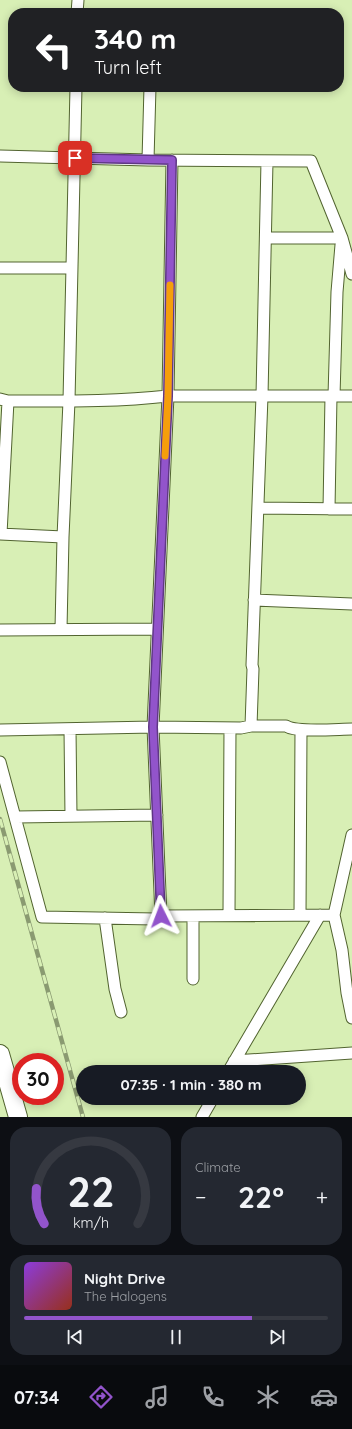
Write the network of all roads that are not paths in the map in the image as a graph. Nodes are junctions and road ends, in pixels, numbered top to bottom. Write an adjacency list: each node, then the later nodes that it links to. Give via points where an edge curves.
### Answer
1 (76, 92): 4 (street)
2 (150, 92): 5 (street)
3 (0, 156): 4 (street)
4 (75, 158): 5 (street); 11 (street)
5 (148, 160): 6 (street)
6 (172, 160): 7 (street); 13 (street)
7 (267, 161): 8 (street); 9 (street, via 311,161)
8 (266, 238): 9 (street); 14 (street)
9 (342, 238): 12 (street); 15 (street)
10 (0, 268): 11 (street)
11 (71, 268): 18 (street)
12 (352, 274)
13 (168, 396): 14 (street); 18 (street); 27 (street)
14 (262, 396): 15 (street); 19 (street)
15 (333, 396): 16 (street); 21 (street)
16 (352, 396)
17 (4, 400): 18 (street); 22 (street)
18 (69, 401): 23 (street)
19 (259, 508): 21 (street); 24 (street)
20 (352, 508): 21 (street)
21 (329, 509)
22 (0, 534): 23 (street)
23 (63, 537): 26 (street)
24 (254, 600): 25 (street); 29 (street)
25 (352, 604)
26 (61, 629): 27 (street); 28 (street)
27 (157, 629): 30 (street)
28 (0, 630)
29 (251, 726): 31 (street); 35 (street, via 286,726)
30 (153, 727): 31 (street); 32 (street); 37 (street)
31 (230, 728): 41 (street)
32 (70, 729): 34 (street); 38 (street)
33 (352, 729): 35 (street)
34 (0, 730)
35 (301, 730): 46 (street)
36 (0, 762): 39 (street)
37 (157, 815): 38 (street); 44 (street)
38 (71, 816): 39 (street)
39 (16, 817): 47 (street, via 42,917)
40 (352, 835): 43 (street)
41 (229, 915): 45 (street); 46 (street)
42 (320, 915): 43 (street); 46 (street); 53 (street)
43 (334, 915): 50 (street)
44 (161, 916): 45 (street); 47 (street, via 156,919)
45 (193, 916): 48 (street)
46 (300, 916)
47 (106, 918): 49 (street, via 115,989)
48 (192, 979)
49 (121, 1012)
50 (352, 1018)
51 (352, 1053): 53 (street)
52 (0, 1054): 56 (main road)
53 (234, 1061): 54 (street)
54 (232, 1065)
55 (209, 1105): 57 (street)
56 (18, 1117)
57 (202, 1117)

